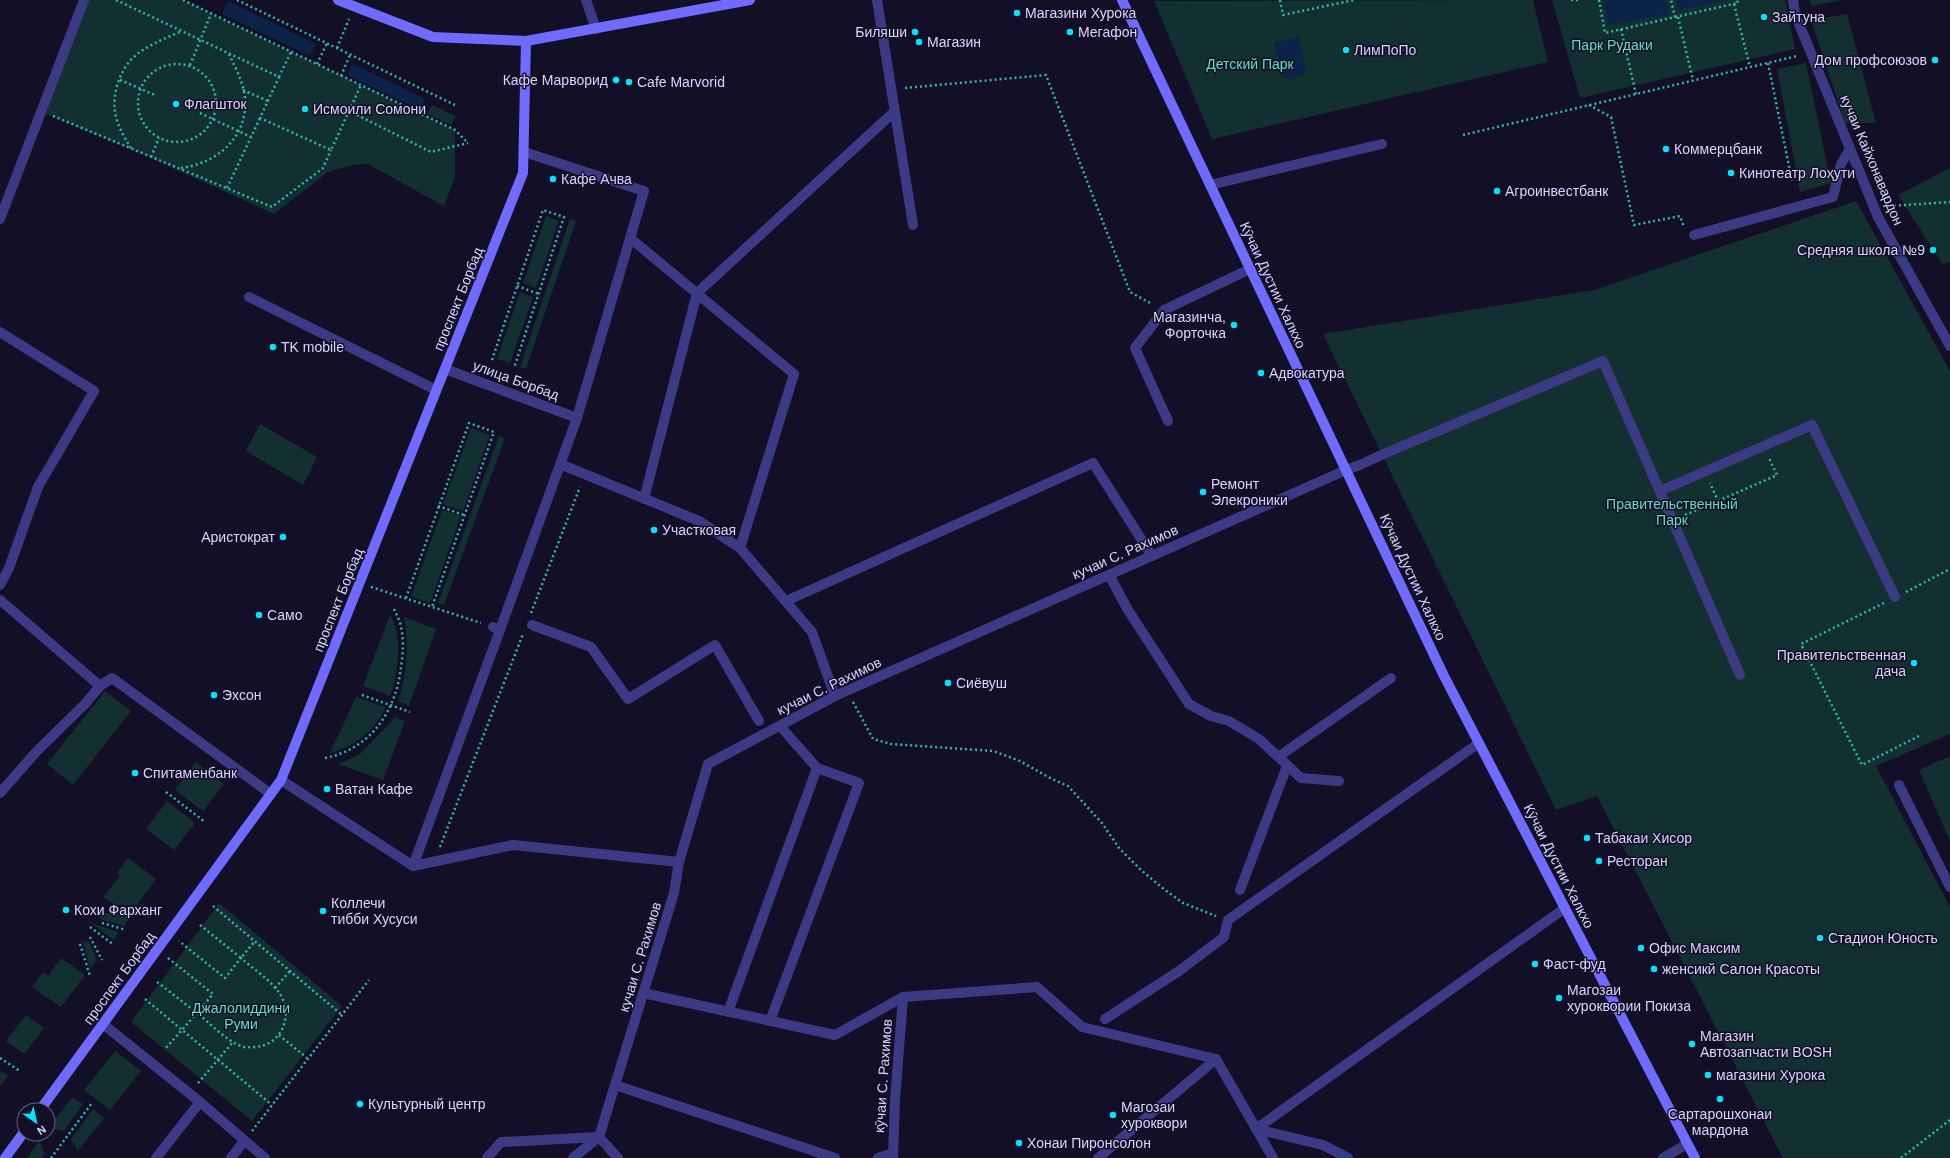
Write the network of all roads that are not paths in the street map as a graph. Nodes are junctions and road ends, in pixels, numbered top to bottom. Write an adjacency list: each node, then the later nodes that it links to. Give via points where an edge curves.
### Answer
1 (84, 0): 16 (street)
2 (338, 0): 8 (street)
3 (586, 0): 9 (street)
4 (750, 0): 9 (street)
5 (876, 0): 11 (street)
6 (1122, 0): 15 (street, Кӯчаи Дустии Халкхо)
7 (1793, 0): 13 (street, кучаи Кайхонавардон, via 1795,14)
8 (356, 4): 10 (street, via 433,37)
9 (596, 29): 10 (street)
10 (526, 42): 14 (street, проспект Борбад)
11 (895, 111): 17 (street); 21 (street)
12 (1382, 144): 15 (street)
13 (1850, 149): 18 (street, via 1841,164 1833,197); 24 (street, кучаи Кайхонавардон, via 1874,207)
14 (524, 152): 19 (street, via 644,191); 25 (street, проспект Борбад, via 523,173)
15 (1210, 185): 20 (street, Кӯчаи Дустии Халкхо)
16 (0, 219)
17 (914, 225)
18 (1694, 235)
19 (630, 238): 21 (street); 27 (street)
20 (1250, 269): 28 (street, via 1164,310 1135,348); 30 (street, Кӯчаи Дустии Халкхо)
21 (697, 293): 32 (street); 33 (street, via 794,374)
22 (248, 297): 26 (street)
23 (0, 332): 36 (street, via 94,391 38,487 9,568)
24 (1950, 346)
25 (445, 368): 26 (street, проспект Борбад); 27 (street, улица Борбад)
26 (436, 390): 51 (street, проспект Борбад)
27 (577, 418): 29 (street)
28 (1168, 421)
29 (560, 464): 32 (street); 57 (street, via 496,629)
30 (1346, 470): 31 (street, кучаи С. Рахимов, via 1603,361); 34 (street, кучаи С. Рахимов); 47 (street, Кӯчаи Дустии Халкхо, via 1444,676)
31 (1660, 492): 37 (street, via 1812,425); 41 (street)
32 (644, 499): 33 (street, via 699,521)
33 (740, 548): 39 (street)
34 (1152, 556): 35 (street, кучаи С. Рахимов); 39 (street, via 1093,463)
35 (1109, 575): 44 (street, кучаи С. Рахимов); 48 (street, via 1128,610 1189,704 1211,716 1229,721 1259,739)
36 (0, 585)
37 (1895, 597)
38 (0, 600): 43 (street)
39 (786, 601): 44 (street, via 812,632)
40 (529, 624): 45 (street, via 591,647 628,699 715,645)
41 (1740, 675)
42 (1391, 678): 48 (street)
43 (100, 686): 54 (street); 55 (street, via 112,678)
44 (835, 696): 46 (street, кучаи С. Рахимов)
45 (759, 721)
46 (780, 726): 50 (street); 56 (street, кучаи С. Рахимов, via 708,764)
47 (1479, 743): 60 (street, Кӯчаи Дустии Халкхо); 64 (street, via 1228,920 1224,937)
48 (1278, 757): 49 (street)
49 (1287, 766): 52 (street, via 1301,778); 59 (street)
50 (816, 768): 63 (street); 65 (street, via 859,783)
51 (281, 780): 55 (street, проспект Борбад); 57 (street)
52 (1338, 781)
53 (1899, 785): 58 (street)
54 (0, 793)
55 (271, 794): 66 (street, проспект Борбад)
56 (679, 862): 57 (street, via 512,845); 61 (street, кучаи С. Рахимов, via 674,893)
57 (413, 866)
58 (1950, 886)
59 (1240, 890)
60 (1565, 908): 71 (street); 75 (street, Кӯчаи Дустии Халкхо)
61 (643, 994): 63 (street); 68 (street, кучаи С. Рахимов)
62 (903, 997): 65 (street, via 835,1035); 67 (street, via 1037,987 1082,1027); 76 (street, кӯчаи С. Рахимов)
63 (728, 1012): 65 (street)
64 (1105, 1019)
65 (770, 1021)
66 (103, 1024): 69 (street, проспект Борбад); 70 (street)
67 (1216, 1059): 71 (street); 86 (street)
68 (615, 1085): 72 (street, кучаи С. Рахимов); 84 (street)
69 (46, 1102)
70 (200, 1102): 73 (street); 78 (street)
71 (1256, 1129): 87 (street); 88 (street, via 1323,1145)
72 (599, 1137): 81 (street, via 501,1142); 82 (street); 83 (street)
73 (244, 1141): 79 (street); 80 (street)
74 (17, 1142): 77 (street)
75 (1687, 1144): 89 (street); 90 (street, Кӯчаи Дустии Халкхо)
76 (893, 1155): 85 (street)
77 (5, 1158)
78 (156, 1158)
79 (230, 1158)
80 (265, 1158)
81 (487, 1158)
82 (573, 1158)
83 (618, 1158)
84 (835, 1158)
85 (878, 1158)
86 (1098, 1158)
87 (1273, 1158)
88 (1348, 1158)
89 (1663, 1158)
90 (1694, 1158)

